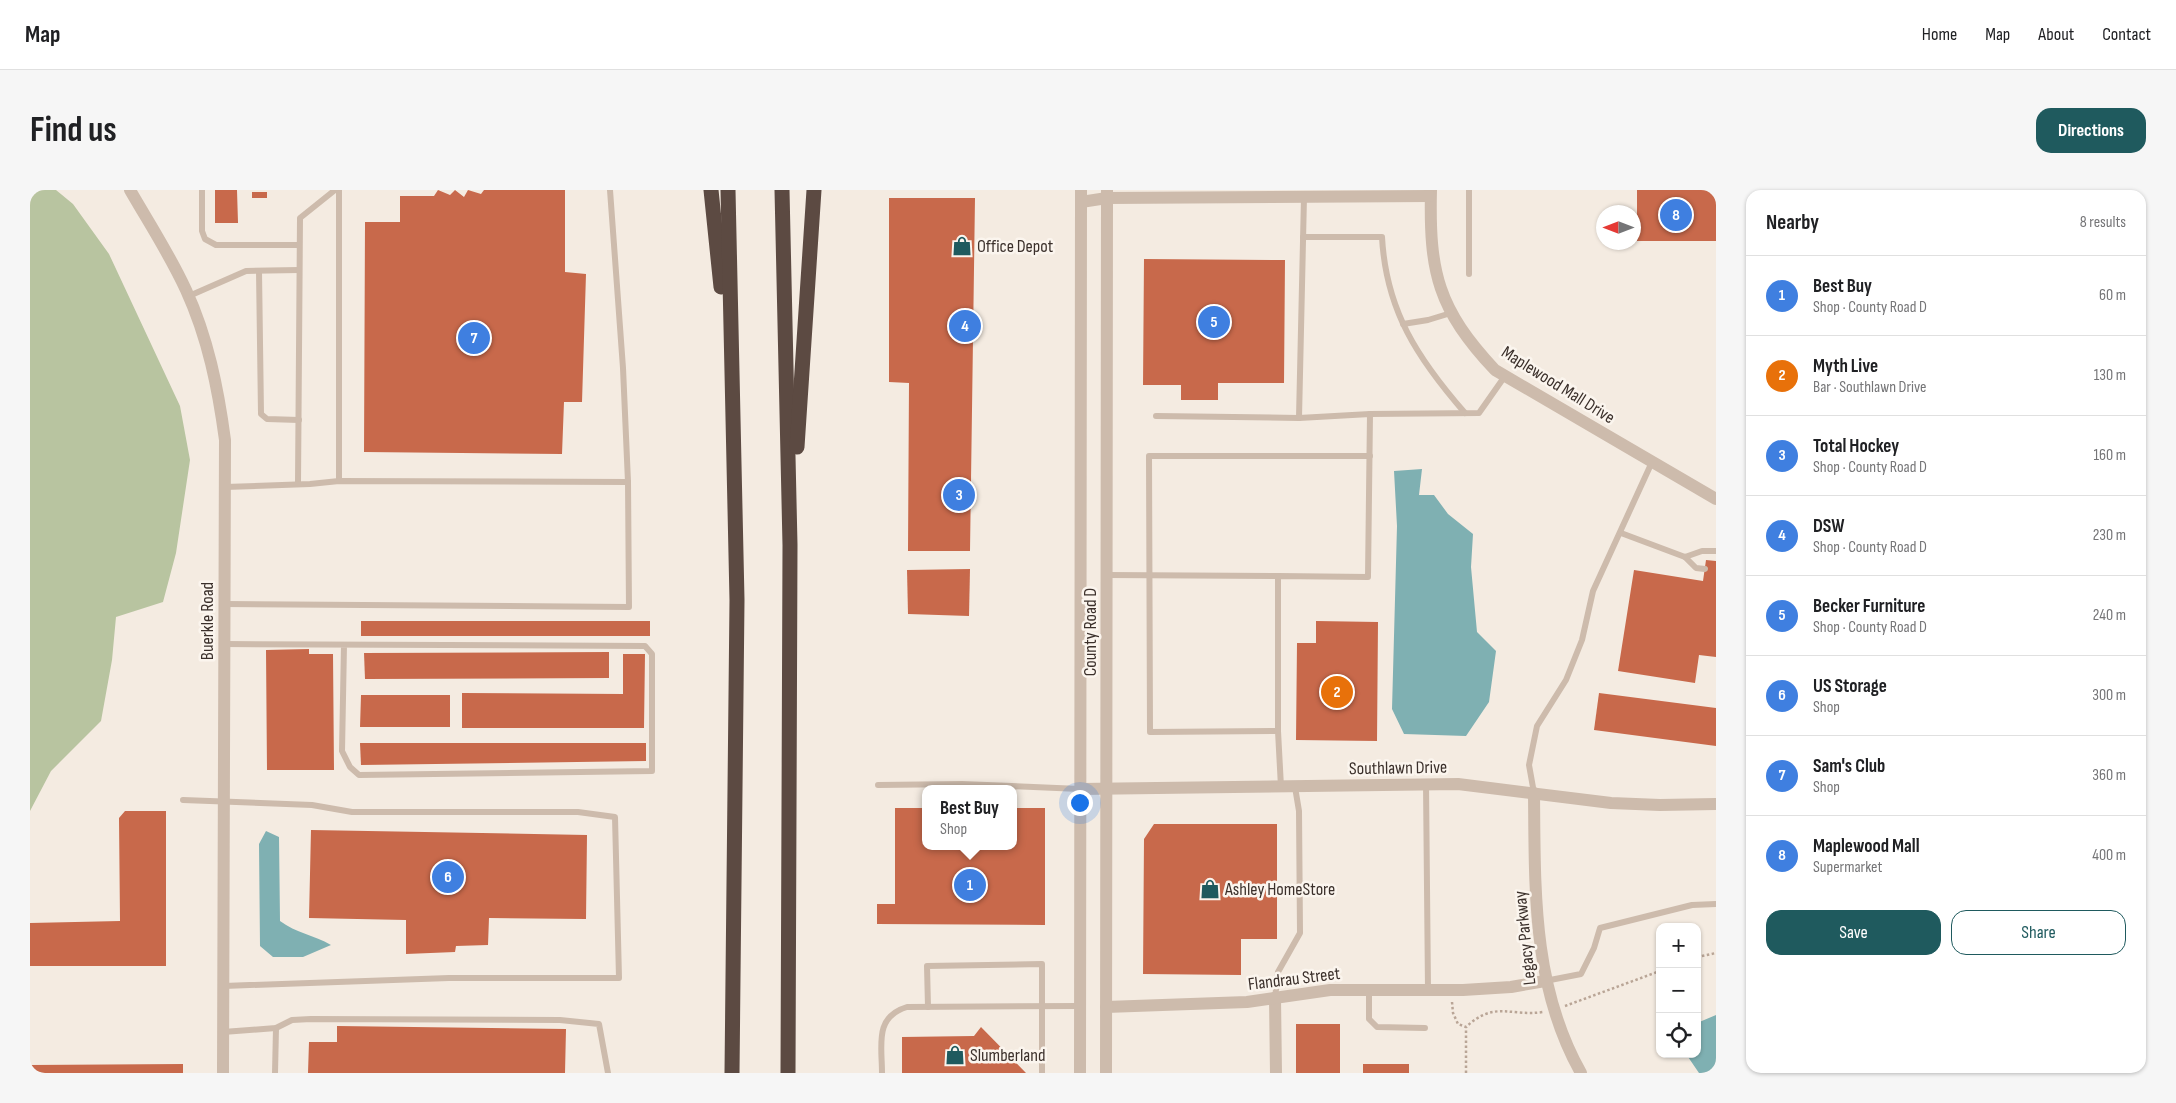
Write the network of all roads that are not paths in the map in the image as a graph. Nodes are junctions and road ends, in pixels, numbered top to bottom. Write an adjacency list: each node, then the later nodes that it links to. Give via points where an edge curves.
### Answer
1 (130, 190): 21 (street, Buerkle Road)
2 (202, 190): 17 (lane, via 202,231 206,239 216,245)
3 (335, 190): 17 (lane, via 300,218)
4 (339, 190): 33 (lane)
5 (610, 190): 34 (lane)
6 (711, 190): 25 (highway)
7 (728, 190): 25 (highway)
8 (782, 190): 39 (highway)
9 (814, 190): 39 (highway)
10 (1469, 190): 20 (lane)
11 (1345, 193): 12 (street, Maplewood Mall Drive); 15 (street, Maplewood Mall Drive)
12 (1431, 193): 22 (street, Maplewood Mall Drive, via 1434,268)
13 (1107, 194): 14 (street, Maplewood Mall Drive); 15 (street, Maplewood Mall Drive); 43 (street, County Road D)
14 (1081, 196): 56 (street, County Road D)
15 (1304, 197): 16 (lane)
16 (1303, 237): 23 (lane, via 1382,237 1384,265); 29 (lane)
17 (300, 245): 18 (lane)
18 (299, 270): 19 (lane); 30 (lane)
19 (259, 271): 21 (lane, via 246,271); 30 (lane, via 261,414 267,420)
20 (1469, 274)
21 (188, 296): 36 (street, Buerkle Road, via 212,364 220,402 225,440)
22 (1451, 312): 23 (lane); 24 (street, Maplewood Mall Drive, via 1469,342)
23 (1403, 324): 26 (lane, via 1407,336)
24 (1505, 376): 26 (lane, via 1480,413); 32 (street, Maplewood Mall Drive)
25 (732, 396): 78 (highway, via 737,600)
26 (1465, 413): 27 (lane)
27 (1370, 414): 29 (lane); 31 (lane)
28 (1156, 416): 29 (lane)
29 (1299, 418)
30 (299, 420): 35 (lane)
31 (1370, 456): 44 (lane, via 1149,456); 45 (lane, via 1368,577)
32 (1652, 462): 37 (street, Maplewood Mall Drive); 38 (lane)
33 (339, 481): 34 (lane); 35 (lane)
34 (628, 482): 46 (lane, via 629,607)
35 (298, 484): 36 (lane)
36 (225, 487): 46 (street, Buerkle Road)
37 (1716, 499)
38 (1621, 532): 41 (lane); 58 (lane, via 1592,591 1582,640 1566,680 1537,726 1529,765)
39 (790, 545): 79 (highway)
40 (1716, 551): 41 (lane, via 1702,551)
41 (1685, 557): 42 (lane, via 1696,568)
42 (1705, 569)
43 (1107, 575): 44 (lane); 57 (street, County Road D)
44 (1150, 575): 45 (lane); 49 (lane, via 1150,732)
45 (1278, 576): 49 (lane)
46 (225, 604): 47 (street, Buerkle Road)
47 (225, 644): 48 (lane); 60 (street, Buerkle Road)
48 (344, 645): 48 (lane, via 645,646 652,654 652,771 359,775 350,767 342,751)
49 (1278, 731): 54 (lane)
50 (1426, 784): 55 (street, Southlawn Drive); 58 (street, Southlawn Drive, via 1458,784); 66 (lane)
51 (878, 785): 52 (lane)
52 (986, 785)
53 (1017, 786): 56 (lane)
54 (1281, 787): 55 (street, Southlawn Drive); 57 (street, Southlawn Drive)
55 (1295, 787): 67 (lane, via 1299,811 1300,933 1278,972)
56 (1080, 789): 57 (street, Southlawn Drive); 70 (street, County Road D)
57 (1108, 790): 71 (street, County Road D)
58 (1534, 793): 61 (street, Southlawn Drive, via 1611,803); 63 (street, Legacy Parkway, via 1537,922)
59 (183, 800): 60 (lane)
60 (224, 801): 64 (street, Buerkle Road); 64 (lane, via 312,805 352,812 578,812 615,818 619,978 449,978)
61 (1716, 804)
62 (1716, 904): 63 (lane, via 1692,905 1600,928 1581,974)
63 (1545, 981): 66 (street, Flandrau Street, via 1499,988); 85 (street, Legacy Parkway, via 1564,1038)
64 (224, 986): 74 (street, Buerkle Road)
65 (1369, 990): 66 (street, Flandrau Street); 67 (street, Flandrau Street, via 1330,990); 73 (lane, via 1369,1019 1377,1027)
66 (1428, 990)
67 (1276, 998): 71 (street, Flandrau Street); 84 (street)
68 (928, 1006): 69 (lane); 69 (lane, via 927,966 1042,964); 80 (lane, via 907,1006 896,1010 884,1021)
69 (1043, 1006): 70 (lane); 81 (lane)
70 (1080, 1006): 82 (street, County Road D)
71 (1106, 1007): 83 (street, County Road D)
72 (276, 1028): 74 (lane); 76 (lane); 77 (lane, via 292,1020 310,1019 560,1020 599,1024)
73 (1425, 1028)
74 (223, 1032): 75 (street, Buerkle Road)
75 (223, 1073)
76 (275, 1073)
77 (608, 1073)
78 (732, 1073)
79 (788, 1073)
80 (882, 1073)
81 (1042, 1073)
82 (1080, 1073)
83 (1106, 1073)
84 (1276, 1073)
85 (1581, 1073)

